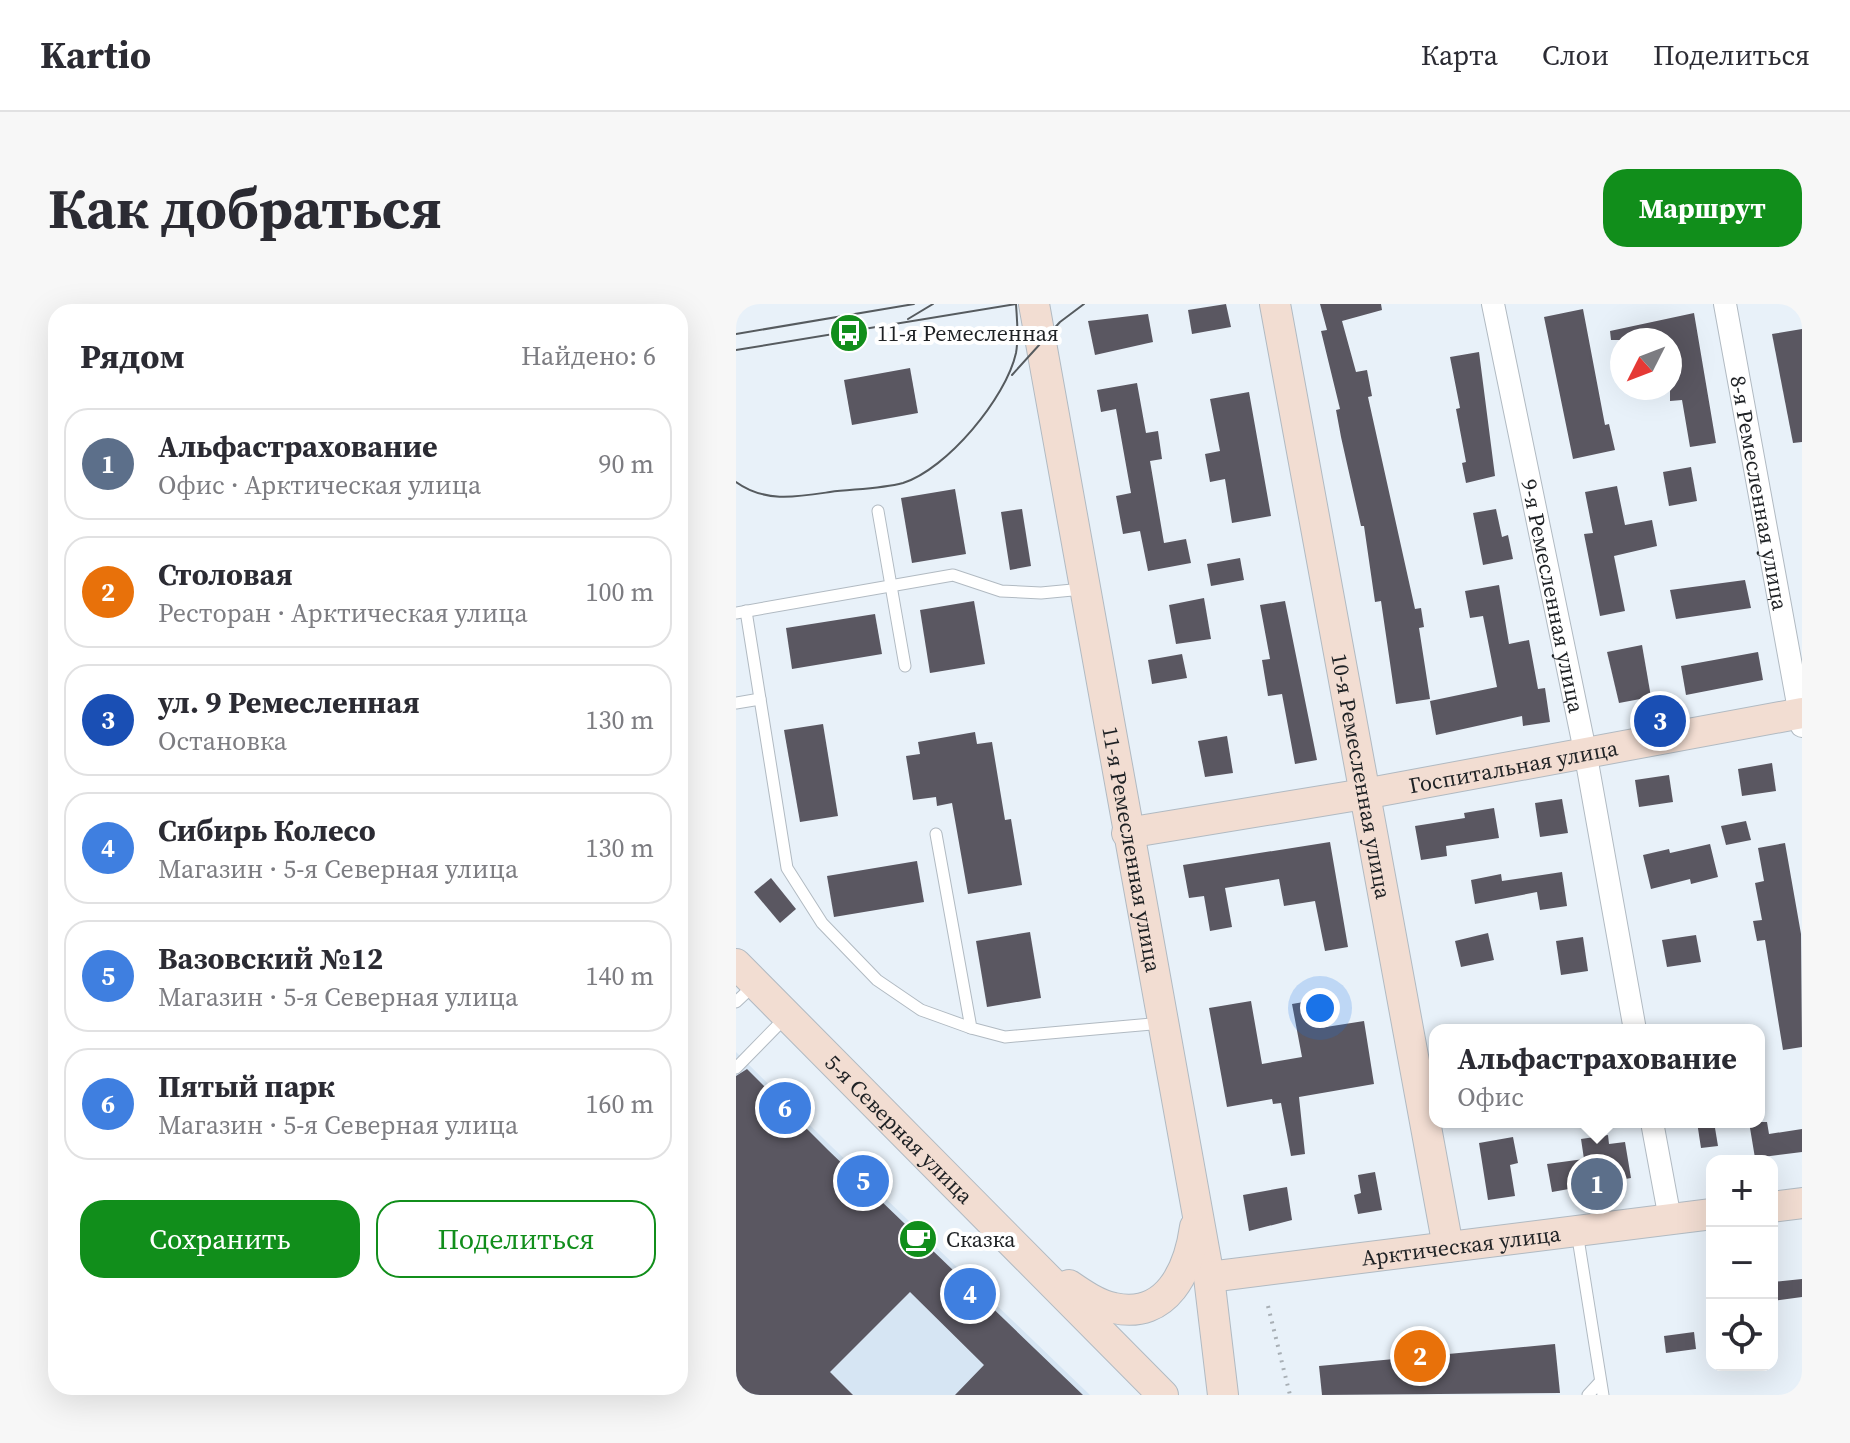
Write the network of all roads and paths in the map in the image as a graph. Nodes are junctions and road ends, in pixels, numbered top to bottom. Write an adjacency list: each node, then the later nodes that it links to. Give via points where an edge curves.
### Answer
1 (1034, 304): 7 (main road, 11-я Ремесленная улица)
2 (1275, 304): 14 (main road, 10-я Ремесленная улица)
3 (1493, 304): 13 (street, 9-я Ремесленная улица)
4 (1725, 304): 12 (street, 8-я Ремесленная улица)
5 (878, 511): 6 (lane)
6 (891, 586): 7 (lane, via 953,575 1001,591); 8 (lane); 9 (lane)
7 (1084, 589): 15 (main road, 11-я Ремесленная улица)
8 (741, 612): 10 (lane)
9 (905, 666)
10 (760, 699): 11 (lane); 21 (lane, via 787,868 822,923 877,980 921,1010)
11 (736, 703)
12 (1801, 718): 13 (main road, Госпитальная улица)
13 (1585, 751): 14 (main road, Госпитальная улица); 20 (street, 9-я Ремесленная улица)
14 (1364, 794): 15 (main road, Госпитальная улица); 30 (main road, 10-я Ремесленная улица)
15 (1127, 833): 19 (main road, 11-я Ремесленная улица)
16 (936, 834): 21 (lane)
17 (742, 983): 18 (main road, 5-я Северная улица)
18 (787, 1016): 22 (lane); 31 (main road, 5-я Северная улица)
19 (1163, 1023): 21 (lane, via 1005,1037); 26 (main road, 11-я Ремесленная улица)
20 (1634, 1024)
21 (971, 1028)
22 (736, 1068)
23 (1653, 1128): 28 (street)
24 (1802, 1203): 25 (main road)
25 (1778, 1206)
26 (1197, 1213): 31 (main road, via 1191,1254 1181,1277 1151,1306 1112,1308); 32 (main road, 11-я Ремесленная улица)
27 (1706, 1215): 28 (main road, Арктическая улица)
28 (1670, 1219): 29 (main road, Арктическая улица)
29 (1577, 1231): 30 (main road, Арктическая улица); 34 (lane)
30 (1448, 1247): 32 (main road, Арктическая улица)
31 (1034, 1265): 35 (main road, 5-я Северная улица)
32 (1209, 1277): 36 (main road, 11-я Ремесленная улица)
33 (1268, 1306): 37 (path)
34 (1600, 1382): 38 (lane); 39 (lane)
35 (1163, 1395)
36 (1223, 1395)
37 (1290, 1395)
38 (1588, 1395)
39 (1603, 1395)

